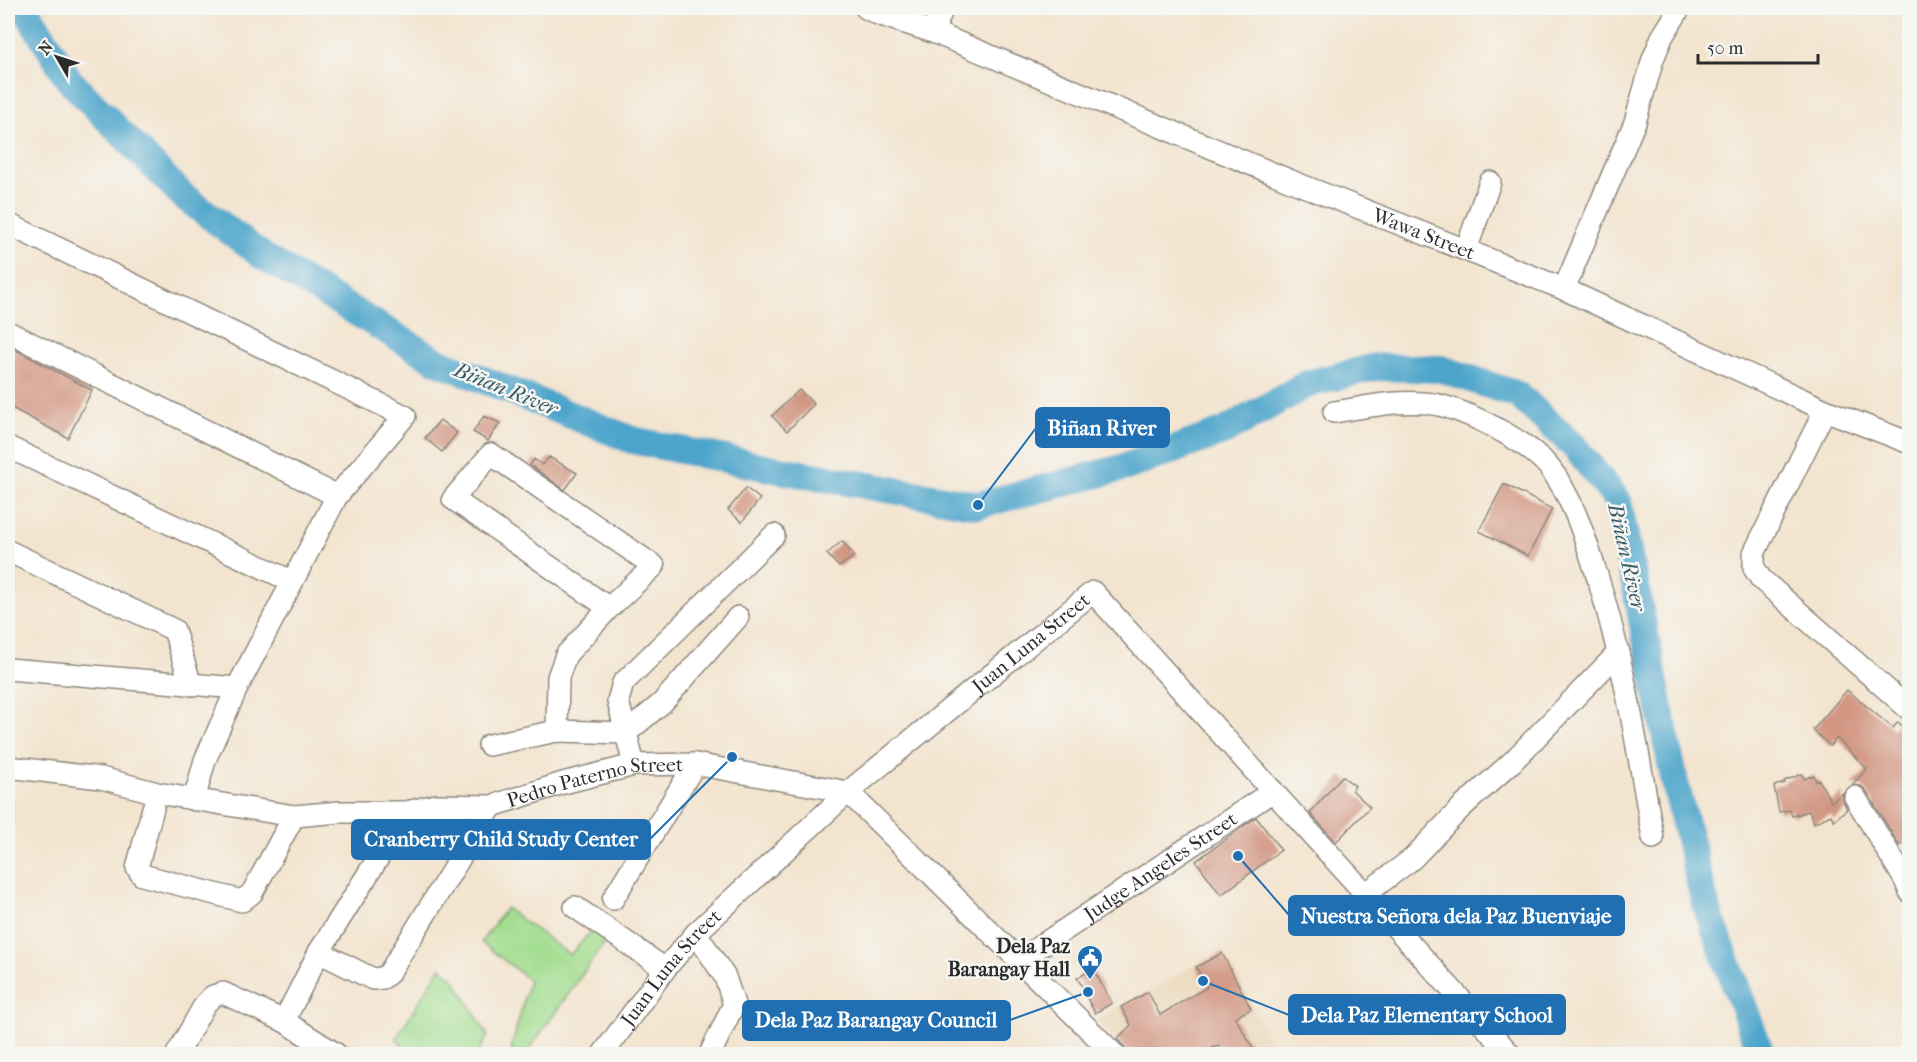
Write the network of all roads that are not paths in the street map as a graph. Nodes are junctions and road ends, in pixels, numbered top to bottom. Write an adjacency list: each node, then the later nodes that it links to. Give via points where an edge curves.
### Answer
1 (866, 8): 4 (street, Wawa Street)
2 (944, 8): 4 (street)
3 (1680, 8): 8 (street, via 1658,48 1635,122)
4 (933, 32): 7 (street, Wawa Street)
5 (1490, 182): 7 (street)
6 (8, 224): 14 (street, via 405,416)
7 (1466, 250): 8 (street, Wawa Street)
8 (1564, 289): 10 (street, Wawa Street)
9 (8, 332): 14 (street)
10 (1825, 410): 12 (street, Wawa Street); 24 (street, via 1754,553 1754,568 1761,579)
11 (1334, 412): 20 (street, via 1394,402 1434,404 1519,441 1548,466 1570,504 1587,544)
12 (1909, 441)
13 (8, 447): 17 (street)
14 (337, 496): 17 (street)
15 (774, 535): 26 (street, via 623,684 618,701)
16 (8, 551): 22 (street, via 174,630)
17 (291, 581): 23 (street)
18 (609, 608): 18 (street, via 654,566 491,454 453,499); 25 (street, via 566,655 558,677)
19 (738, 616): 26 (street, via 662,703)
20 (1619, 651): 39 (street); 41 (street, via 1412,859)
21 (8, 669): 22 (street)
22 (191, 686): 23 (street)
23 (237, 688): 34 (street, via 205,760)
24 (1910, 710)
25 (557, 731): 26 (street); 27 (street)
26 (626, 732): 29 (street)
27 (489, 745)
28 (695, 764): 29 (street, Pedro Paterno Street); 32 (street, Pedro Paterno Street); 42 (street)
29 (634, 765): 35 (street, Pedro Paterno Street)
30 (8, 767): 34 (street, Pedro Paterno Street, via 102,778)
31 (1273, 791): 32 (street, Juan Luna Street, via 1093,592); 41 (street, Juan Luna Street); 46 (street, Judge Angeles Street)
32 (848, 792): 44 (street, Juan Luna Street); 46 (street)
33 (1855, 797): 40 (street)
34 (194, 800): 38 (street, Pedro Paterno Street)
35 (492, 806): 37 (street, Pedro Paterno Street, via 436,805); 45 (street, via 389,973 373,979)
36 (153, 808): 38 (street, via 137,868 142,875 242,901 252,893)
37 (407, 812): 38 (street, Pedro Paterno Street); 45 (street)
38 (294, 816)
39 (1653, 838)
40 (1910, 892)
41 (1364, 895): 54 (street, Juan Luna Street)
42 (613, 899)
43 (575, 907): 47 (street)
44 (696, 933): 47 (street, Juan Luna Street); 52 (street, via 725,977 734,1004)
45 (319, 952): 48 (street)
46 (1018, 961): 53 (street)
47 (665, 969): 51 (street, Juan Luna Street)
48 (284, 1022): 49 (street, via 223,993 205,1004); 50 (street)
49 (177, 1054)
50 (336, 1054)
51 (603, 1054)
52 (710, 1054)
53 (1114, 1054)
54 (1510, 1054)

